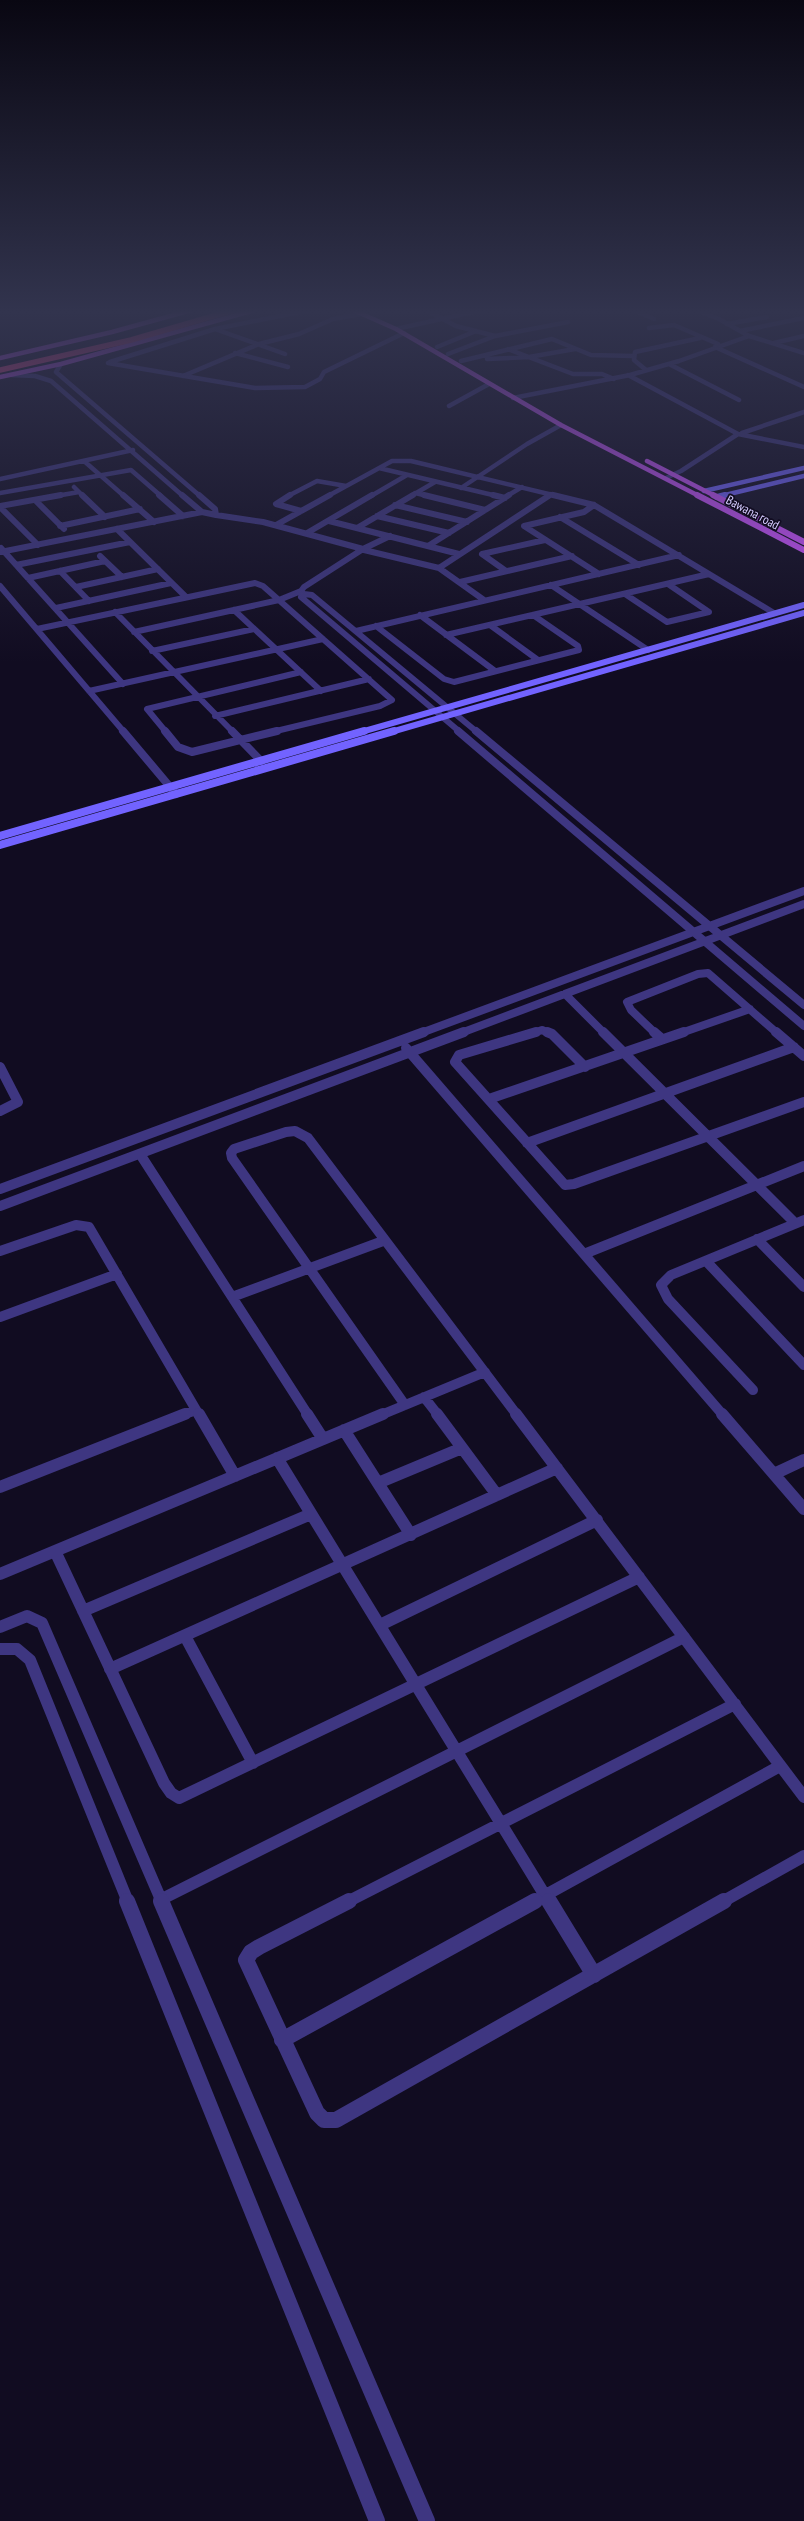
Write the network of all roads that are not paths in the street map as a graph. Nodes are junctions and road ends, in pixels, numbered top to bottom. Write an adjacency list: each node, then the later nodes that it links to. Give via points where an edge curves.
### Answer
1 (103, 428): 10 (street)
2 (120, 428): 9 (street)
3 (557, 428): 19 (street, via 502,460)
4 (566, 428): 20 (main road, Bawana road)
5 (729, 428): 7 (street)
6 (756, 428): 7 (street)
7 (740, 433): 8 (street); 17 (street)
8 (804, 446)
9 (143, 448): 10 (street); 42 (street, via 215,509)
10 (129, 451): 12 (street); 41 (street)
11 (642, 458): 17 (main road, Bawana road)
12 (84, 461): 15 (street); 21 (street)
13 (379, 468): 16 (street); 19 (street, via 395,460 407,460); 24 (street)
14 (804, 468): 27 (street)
15 (98, 474): 22 (street); 38 (street); 44 (street, via 131,470)
16 (407, 475): 23 (street); 47 (street)
17 (675, 475): 20 (street); 27 (main road, Bawana road)
18 (804, 476): 32 (street)
19 (480, 477): 25 (street); 26 (street)
20 (666, 478): 66 (main road, Bawana road)
21 (0, 479)
22 (66, 480): 28 (street); 29 (street)
23 (435, 482): 26 (street); 30 (street)
24 (346, 486): 40 (street); 40 (street, via 317,480 276,504)
25 (522, 487): 31 (street); 33 (street)
26 (461, 488): 33 (street)
27 (704, 491): 32 (main road, Bawana road)
28 (79, 492): 34 (street); 43 (street)
29 (0, 493)
30 (415, 494): 35 (street); 39 (street)
31 (552, 494): 36 (street); 67 (street)
32 (717, 497): 60 (main road, Bawana road)
33 (505, 498): 39 (street)
34 (35, 500): 37 (street); 51 (street)
35 (395, 505): 45 (street); 49 (street)
36 (594, 505): 46 (street, via 584,512); 69 (street)
37 (0, 506): 61 (street)
38 (140, 509): 43 (street); 48 (street)
39 (485, 510): 49 (street)
40 (301, 511): 50 (street)
41 (202, 512): 42 (street); 44 (street)
42 (216, 515): 50 (street)
43 (105, 516): 51 (street)
44 (183, 516): 48 (street)
45 (377, 516): 52 (street); 55 (street)
46 (560, 517): 58 (street, via 524,526); 72 (street)
47 (329, 521): 52 (street); 54 (street)
48 (154, 522): 53 (street)
49 (467, 522): 55 (street)
50 (276, 525): 54 (street)
51 (60, 526): 57 (street)
52 (357, 528): 56 (street)
53 (117, 529): 57 (street); 59 (street)
54 (307, 533): 63 (street)
55 (449, 533): 62 (street)
56 (390, 536): 62 (street); 63 (street)
57 (72, 538): 61 (street)
58 (545, 540): 68 (street); 76 (street, via 482,554)
59 (130, 542): 65 (street); 74 (street)
60 (804, 542)
61 (38, 545): 64 (street)
62 (428, 546): 67 (street)
63 (363, 549): 73 (street); 87 (street, via 304,587)
64 (1, 550): 71 (street)
65 (93, 550): 70 (street); 71 (street)
66 (804, 550)
67 (460, 554): 73 (street)
68 (572, 556): 76 (street); 77 (street)
69 (679, 556): 72 (street); 78 (street)
70 (105, 561): 75 (street); 79 (street)
71 (16, 565): 80 (street)
72 (639, 565): 77 (street)
73 (439, 568): 81 (street)
74 (158, 569): 79 (street); 82 (street)
75 (60, 571): 80 (street); 86 (street)
76 (506, 572): 81 (street)
77 (599, 574): 84 (street)
78 (709, 574): 83 (street); 98 (street)
79 (122, 577): 86 (street)
80 (28, 578): 95 (street)
81 (460, 582): 91 (street)
82 (171, 583): 89 (street); 92 (street)
83 (668, 584): 88 (street); 88 (street, via 709,612 667,622)
84 (551, 585): 91 (street); 93 (street)
85 (0, 586): 105 (street)
86 (76, 587): 92 (street)
87 (303, 592): 90 (street); 107 (street, via 312,595); 124 (street, via 301,597)
88 (625, 594): 93 (street)
89 (186, 597): 90 (street, via 256,583); 97 (street)
90 (278, 600): 96 (street); 110 (street)
91 (484, 600): 100 (street)
92 (89, 601): 95 (street)
93 (580, 604): 101 (street); 112 (street)
94 (804, 605): 98 (street)
95 (56, 608): 102 (street)
96 (234, 610): 106 (street); 108 (street)
97 (115, 612): 102 (street); 108 (street)
98 (774, 613): 112 (street)
99 (804, 613): 125 (street)
100 (420, 615): 104 (street); 109 (street)
101 (533, 615): 103 (street); 114 (street, via 580,648 575,652)
102 (68, 622): 105 (street); 119 (street)
103 (490, 625): 109 (street); 114 (street)
104 (376, 626): 107 (street); 115 (street, via 444,680 454,682)
105 (36, 629): 120 (street)
106 (254, 629): 111 (street); 113 (street)
107 (356, 631): 123 (street)
108 (134, 632): 113 (street)
109 (446, 635): 115 (street)
110 (323, 639): 111 (street); 118 (street)
111 (277, 649): 116 (street); 117 (street)
112 (648, 650): 123 (street)
113 (152, 651): 117 (street)
114 (538, 660): 115 (street)
115 (495, 671)
116 (301, 672): 121 (street); 122 (street)
117 (173, 673): 119 (street); 122 (street)
118 (369, 679): 121 (street); 128 (street, via 391,697 391,702)
119 (123, 684): 120 (street)
120 (89, 691): 130 (street)
121 (321, 691): 126 (street)
122 (195, 696): 126 (street); 128 (street, via 147,709 182,750 192,752)
123 (448, 707): 124 (street); 125 (street)
124 (434, 711): 127 (street); 129 (street)
125 (457, 714): 127 (street); 136 (street)
126 (215, 716): 128 (street)
127 (443, 718): 131 (street); 137 (street)
128 (238, 740): 129 (street)
129 (261, 761): 130 (street)
130 (169, 786): 131 (street); 132 (street)
131 (176, 794): 133 (street)
132 (0, 836)
133 (0, 845)
134 (804, 892): 136 (street)
135 (804, 904): 138 (street)
136 (710, 926): 137 (street); 138 (street)
137 (694, 931): 139 (street); 145 (street)
138 (721, 935): 139 (street); 141 (street)
139 (705, 941): 140 (street); 143 (street)
140 (565, 994): 147 (street); 148 (street)
141 (804, 1005)
142 (750, 1009): 144 (street); 144 (street, via 708,973 698,974 630,999 627,1002 631,1010); 146 (street)
143 (804, 1026)
144 (662, 1039): 148 (street)
145 (399, 1041): 147 (street); 161 (street)
146 (794, 1047): 149 (street); 152 (street)
147 (410, 1052): 158 (street); 167 (street)
148 (625, 1054): 151 (street); 152 (street)
149 (804, 1056)
150 (0, 1067): 155 (street, via 18,1102)
151 (585, 1067): 153 (street); 153 (street, via 552,1034 542,1030 459,1055 456,1062)
152 (665, 1094): 156 (street); 157 (street)
153 (489, 1099): 157 (street)
154 (804, 1102): 156 (street)
155 (0, 1111)
156 (708, 1137): 157 (street, via 565,1185); 160 (street)
157 (527, 1143)
158 (140, 1154): 162 (street); 172 (street)
159 (804, 1166): 160 (street)
160 (757, 1185): 163 (street); 167 (street)
161 (1, 1186)
162 (0, 1206)
163 (799, 1221): 164 (street)
164 (757, 1239): 168 (street); 171 (street)
165 (383, 1241): 169 (street); 169 (street, via 302,1133 286,1132 234,1148 232,1158); 175 (street)
166 (0, 1251): 170 (street, via 76,1225 84,1225 92,1232)
167 (584, 1254): 186 (street)
168 (706, 1261): 174 (street); 176 (street, via 665,1280 661,1285 662,1292)
169 (310, 1268): 172 (street); 178 (street)
170 (117, 1274): 173 (street); 179 (street)
171 (804, 1287)
172 (232, 1298): 181 (street)
173 (0, 1317)
174 (804, 1364)
175 (485, 1372): 177 (street); 185 (street)
176 (753, 1390)
177 (424, 1397): 178 (street); 182 (street)
178 (405, 1405): 180 (street)
179 (196, 1410): 187 (street); 189 (street)
180 (344, 1430): 181 (street); 188 (street)
181 (323, 1439): 183 (street)
182 (462, 1448): 188 (street); 190 (street)
183 (277, 1458): 187 (street); 192 (street)
184 (804, 1460): 186 (street)
185 (557, 1468): 190 (street); 193 (street)
186 (774, 1474): 191 (street)
187 (234, 1476): 195 (street)
188 (378, 1483): 194 (street)
189 (0, 1487)
190 (498, 1495): 194 (street)
191 (804, 1509)
192 (311, 1514): 196 (street); 199 (street)
193 (597, 1520): 198 (street); 200 (street)
194 (411, 1535): 196 (street)
195 (56, 1551): 197 (street); 199 (street)
196 (343, 1566): 200 (street); 202 (street)
197 (0, 1574)
198 (639, 1577): 203 (street); 206 (street)
199 (83, 1611): 205 (street)
200 (380, 1625): 206 (street)
201 (0, 1627): 215 (street, via 28,1615 35,1616 42,1622)
202 (185, 1636): 205 (street); 209 (street)
203 (684, 1637): 207 (street); 208 (street)
204 (0, 1649): 218 (street, via 12,1646 23,1650 30,1660)
205 (110, 1669): 209 (street, via 171,1793 179,1798 188,1795)
206 (416, 1684): 208 (street); 209 (street)
207 (735, 1704): 210 (street); 212 (street)
208 (457, 1751): 212 (street); 215 (street)
209 (253, 1763)
210 (780, 1766): 211 (street); 214 (street)
211 (804, 1797)
212 (501, 1823): 214 (street); 217 (street, via 251,1952 246,1960 249,1970)
213 (804, 1856): 216 (street)
214 (546, 1896): 216 (street); 217 (street)
215 (160, 1900): 219 (street)
216 (594, 1975): 217 (street, via 336,2120 324,2120 317,2113)
217 (282, 2040)
218 (377, 2521)
219 (427, 2521)

